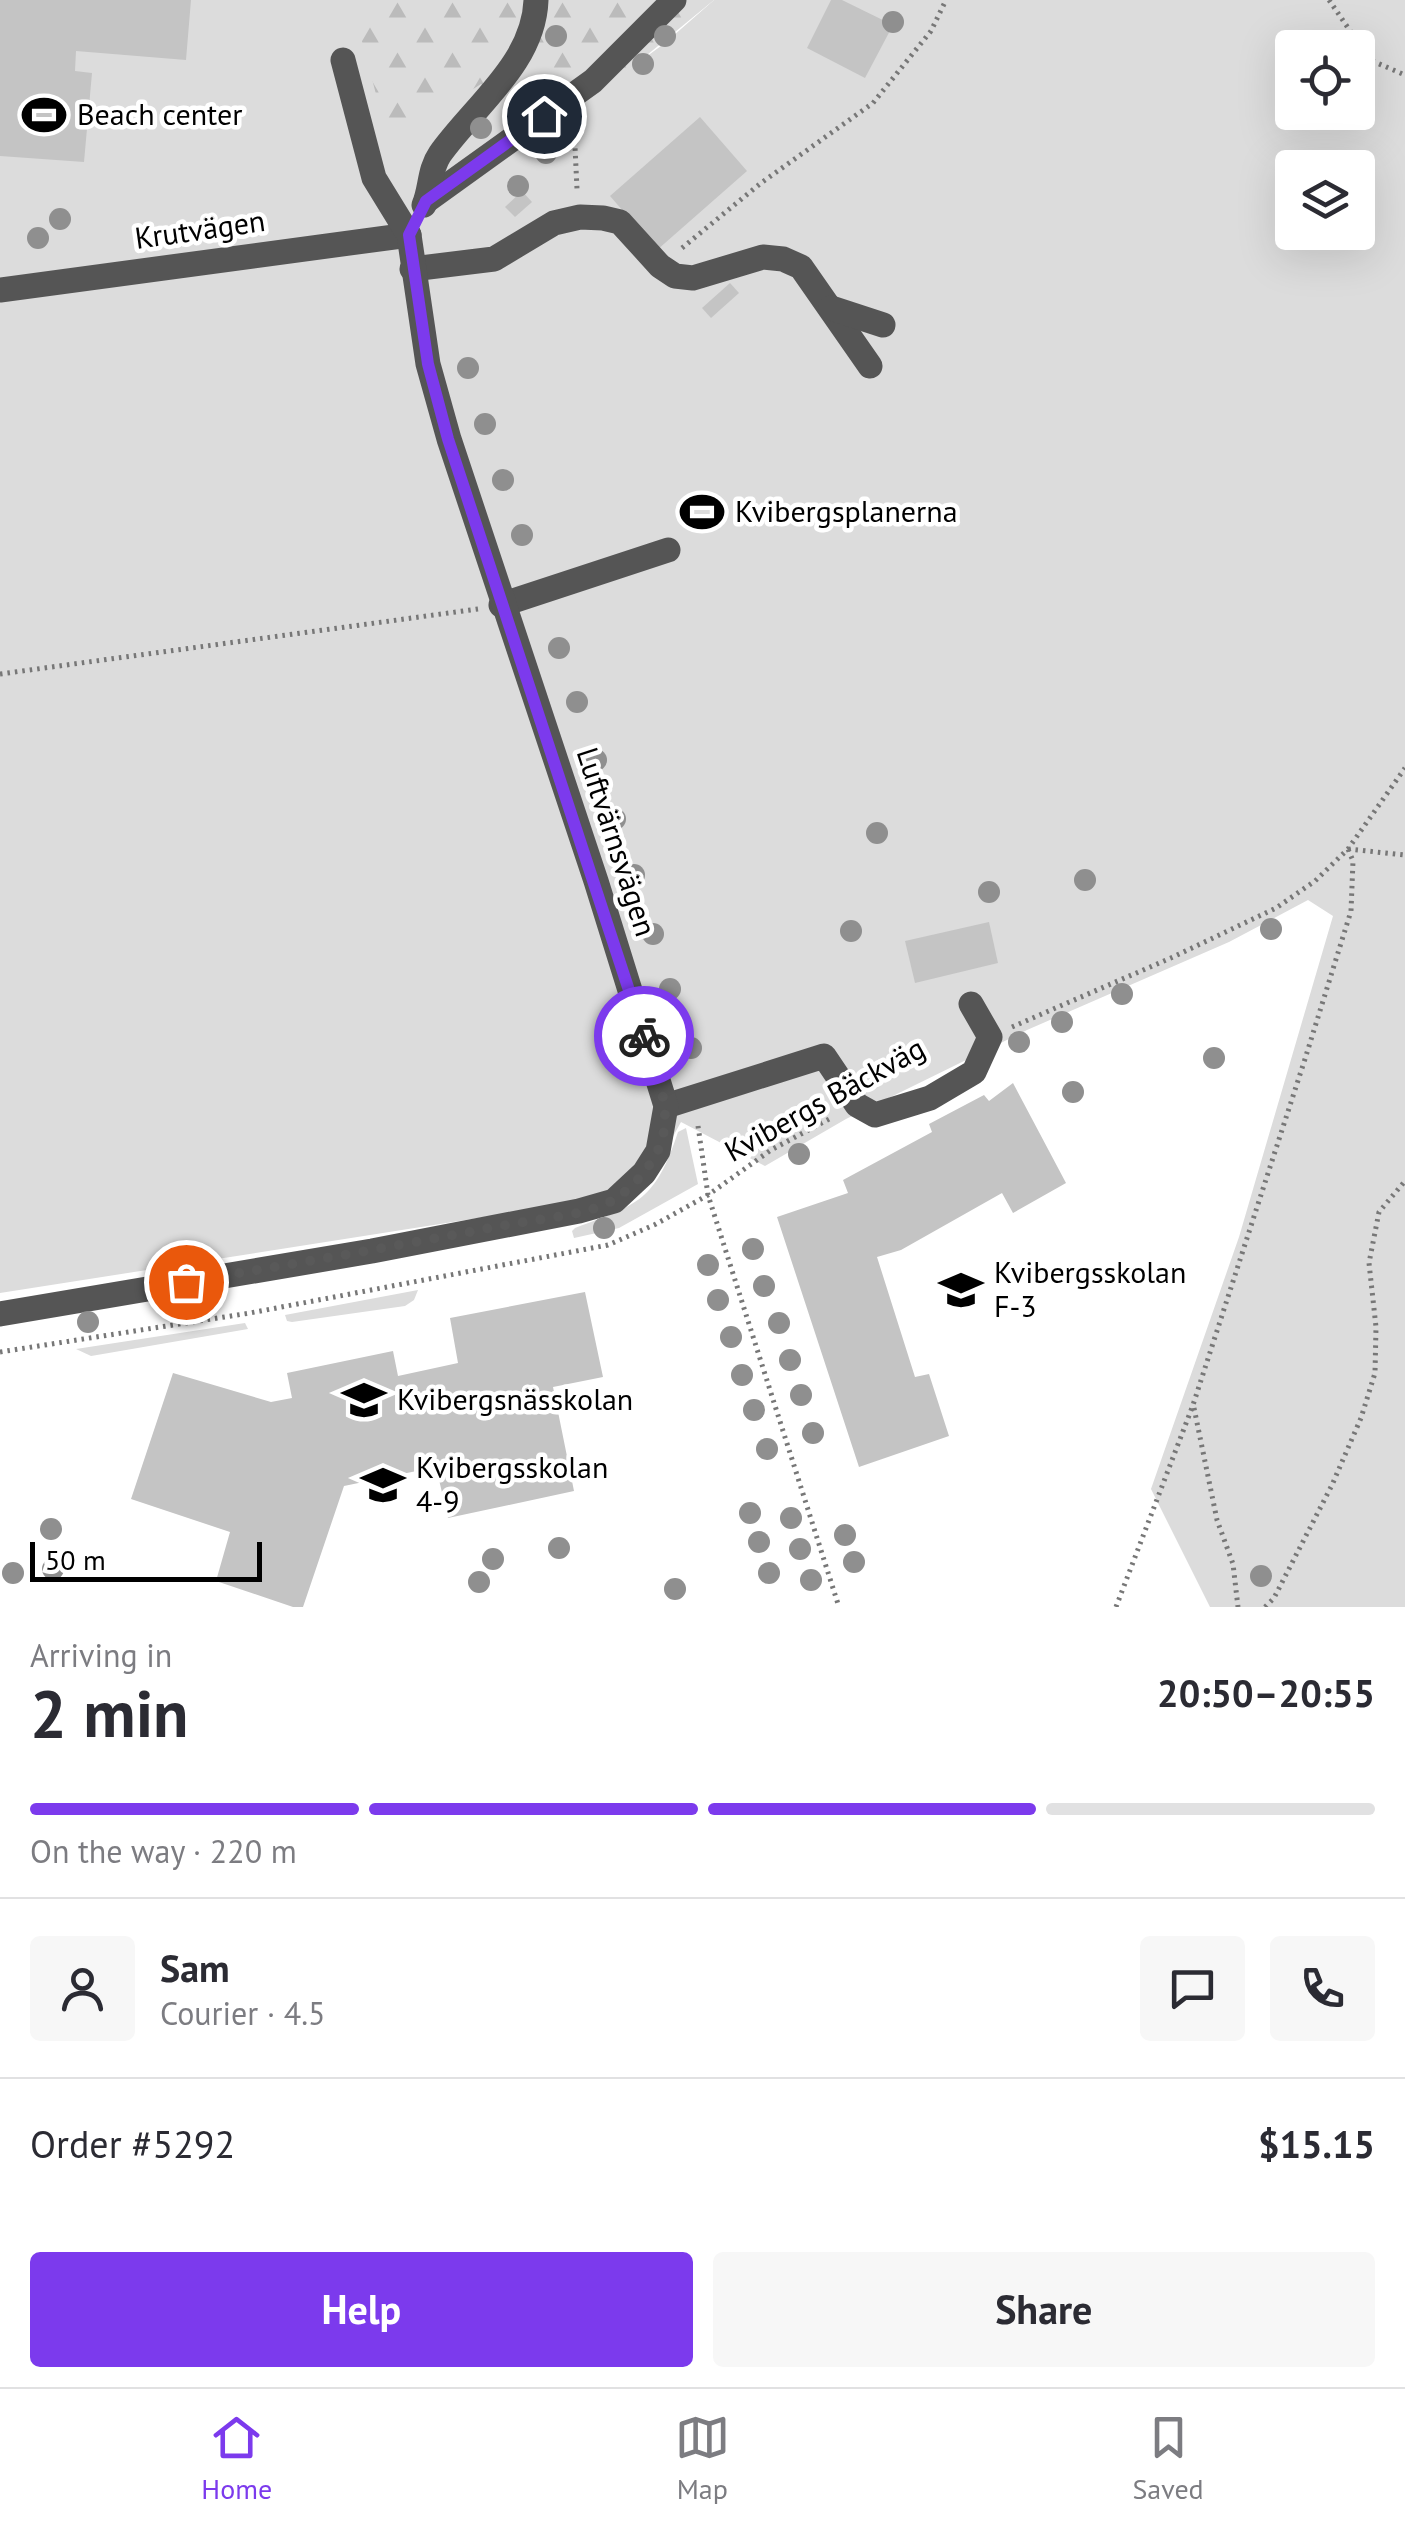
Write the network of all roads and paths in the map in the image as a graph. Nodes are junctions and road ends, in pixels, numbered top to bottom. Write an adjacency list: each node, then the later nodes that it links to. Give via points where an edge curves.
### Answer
1 (536, 0): 8 (street, via 525,48 438,158)
2 (674, 0): 7 (street)
3 (946, 0): 11 (path, via 874,103)
4 (1329, 0): 6 (path, via 1370,60)
5 (342, 60): 10 (street, via 374,178)
6 (1405, 75)
7 (574, 94): 8 (street); 9 (path)
8 (426, 201): 10 (street)
9 (580, 217): 11 (street, via 620,222); 12 (street, via 554,223 494,258)
10 (409, 235): 12 (street, Luftvärnsvägen); 13 (street, Krutvägen)
11 (660, 266): 14 (street, via 693,278 764,257 783,259 801,268)
12 (412, 269): 18 (street, Luftvärnsvägen, via 428,364)
13 (0, 290)
14 (831, 308): 15 (street); 16 (street)
15 (882, 325)
16 (870, 366)
17 (668, 550): 18 (street)
18 (502, 605): 19 (path); 26 (street, Luftvärnsvägen)
19 (0, 674)
20 (1405, 768): 21 (path)
21 (1348, 849): 22 (path); 24 (path, via 1276,908); 31 (path, via 1351,911)
22 (1405, 856)
23 (972, 1004): 24 (street)
24 (990, 1037): 25 (street, via 974,1072 930,1098 875,1115)
25 (857, 1105): 26 (street, via 824,1056); 28 (path, Kvibergs Bäckväg, via 771,1150)
26 (666, 1106): 29 (street, Luftvärnsvägen, via 658,1151 614,1201)
27 (1405, 1181): 35 (path, via 1379,1212 1369,1263 1378,1352 1360,1418)
28 (708, 1195): 30 (path, via 608,1245); 32 (path, Kvibergs Bäckväg)
29 (0, 1314)
30 (0, 1352)
31 (1193, 1404): 33 (path); 34 (path)
32 (840, 1607)
33 (1116, 1607)
34 (1238, 1607)
35 (1265, 1607)

